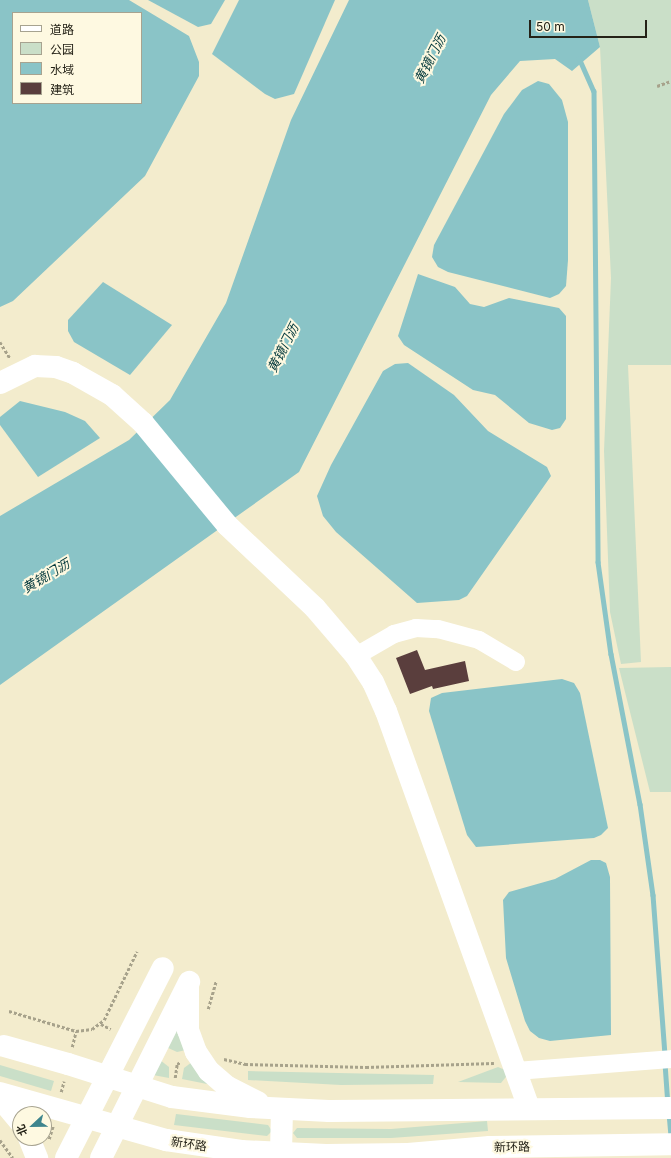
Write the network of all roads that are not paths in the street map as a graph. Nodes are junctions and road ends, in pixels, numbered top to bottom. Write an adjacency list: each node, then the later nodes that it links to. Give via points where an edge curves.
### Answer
1 (0, 383): 2 (street, via 36,366 56,367 73,373 112,395 143,423 227,525 315,608)
2 (356, 656): 3 (street, via 394,634 416,628 438,629 479,640); 7 (street, via 373,682 386,711)
3 (516, 662)
4 (163, 968): 8 (street)
5 (4, 1046): 8 (street)
6 (671, 1059): 7 (street)
7 (514, 1067): 12 (street)
8 (108, 1076): 9 (street); 16 (street)
9 (137, 1086): 14 (street, via 172,1098); 14 (street, via 188,982 188,1030 196,1052 209,1071 241,1095); 17 (street)
10 (0, 1093): 16 (street, 新环路)
11 (0, 1098): 15 (street)
12 (529, 1108): 13 (street); 14 (street, via 329,1111)
13 (671, 1108)
14 (282, 1109): 20 (street)
15 (12, 1112)
16 (86, 1118): 17 (street, 新环路); 22 (street)
17 (116, 1126): 20 (street, 新环路, via 166,1140 241,1151); 23 (street)
18 (671, 1144): 20 (street, 新环路, via 490,1147 408,1154)
19 (38, 1146): 21 (street)
20 (281, 1153)
21 (36, 1158)
22 (66, 1158)
23 (101, 1158)

